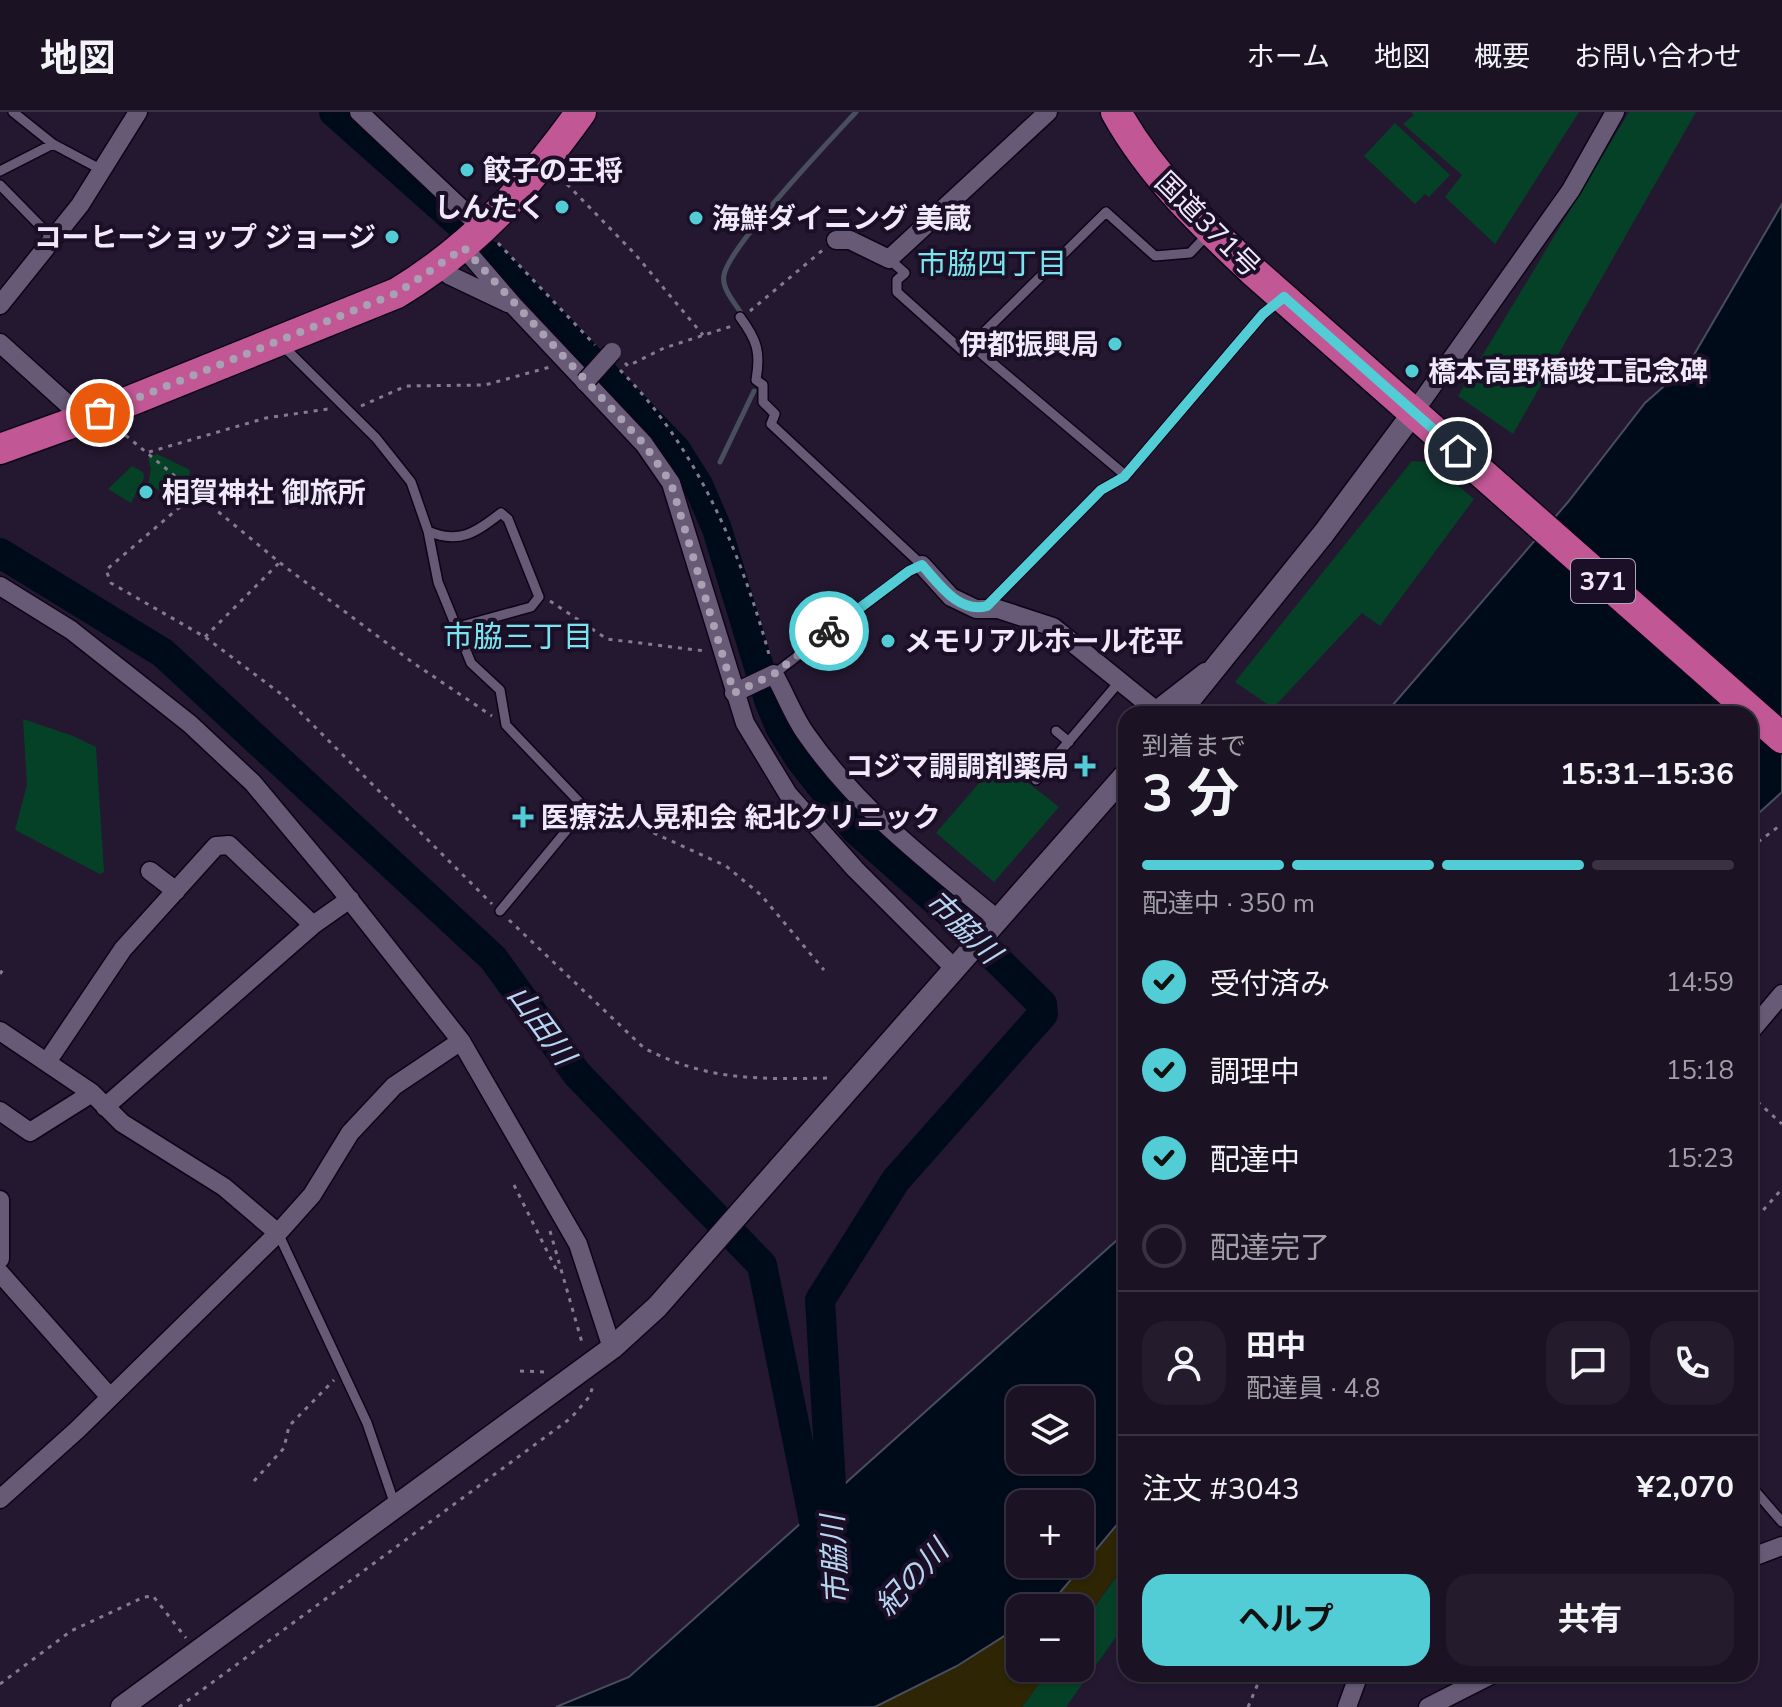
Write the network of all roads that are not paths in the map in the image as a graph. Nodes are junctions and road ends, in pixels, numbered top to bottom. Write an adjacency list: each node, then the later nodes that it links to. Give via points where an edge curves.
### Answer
1 (13, 112): 8 (lane)
2 (138, 112): 9 (street)
3 (359, 112): 14 (street)
4 (581, 112): 14 (highway)
5 (1048, 112): 16 (street)
6 (1116, 112): 12 (highway, 国道371号 / 371, via 1136,148)
7 (1615, 112): 28 (street, via 1571,190)
8 (53, 144): 9 (lane); 10 (lane)
9 (102, 170): 13 (street)
10 (0, 171)
11 (0, 185): 13 (lane)
12 (1210, 231): 18 (highway, 国道371号 / 371); 24 (lane, via 1190,253 1155,256 1106,212)
13 (53, 239): 19 (street)
14 (474, 239): 20 (street); 22 (highway, via 397,293)
15 (836, 240): 16 (street, via 850,240)
16 (889, 259): 24 (lane, via 905,273 897,280 897,292 964,352)
17 (449, 275): 20 (street)
18 (1284, 297): 28 (highway, 国道371号 / 371); 30 (lane, via 1263,314)
19 (0, 305)
20 (514, 306): 26 (street)
21 (740, 317): 32 (lane, via 761,355 756,380 763,385 763,402 775,414 771,424)
22 (278, 341): 27 (highway); 31 (lane, via 376,438 411,482)
23 (0, 343): 27 (street)
24 (971, 345): 30 (lane)
25 (609, 356): 26 (street, bridge)
26 (585, 382): 39 (street, via 644,444 671,483)
27 (92, 415): 29 (highway)
28 (1420, 417): 36 (street); 43 (highway, 国道371号 / 371)
29 (0, 449)
30 (1125, 475): 34 (lane, via 1101,490)
31 (428, 531): 35 (lane, via 438,582); 35 (lane, via 459,539 501,513 539,597 531,607)
32 (922, 565): 34 (street, via 951,597 976,609); 37 (lane)
33 (0, 586): 54 (street, via 71,630 190,724 253,783)
34 (987, 606): 38 (street, via 1053,627)
35 (458, 627): 55 (lane, via 471,663 500,690 506,725 585,808)
36 (1220, 661): 41 (street); 42 (street)
37 (774, 674): 39 (street); 56 (street, via 804,732 851,791 886,828)
38 (1120, 681): 40 (street); 47 (lane)
39 (734, 693): 58 (street, via 745,723 788,794)
40 (1147, 706)
41 (1161, 706)
42 (1184, 706)
43 (1746, 706)
44 (1758, 717): 46 (highway, 国道371号 / 371)
45 (1056, 731): 47 (lane)
46 (1782, 738)
47 (1069, 742): 49 (lane)
48 (1118, 773): 51 (street)
49 (1036, 780)
50 (1118, 783): 51 (street)
51 (1104, 798): 56 (street)
52 (150, 871): 53 (street)
53 (176, 891): 57 (street, via 216,846 229,845); 63 (street, via 123,949)
54 (350, 899): 57 (street); 62 (street)
55 (500, 911)
56 (997, 919): 58 (street)
57 (313, 925): 64 (street)
58 (954, 968): 70 (street, via 657,1307)
59 (1782, 994): 60 (street)
60 (1758, 1022)
61 (0, 1031): 63 (street)
62 (461, 1041): 67 (street, via 394,1086 350,1133 312,1195); 70 (street, via 578,1244)
63 (47, 1062): 64 (street)
64 (99, 1100): 65 (street, via 30,1132); 67 (street, via 158,1148 224,1187)
65 (0, 1111)
66 (0, 1200): 68 (street)
67 (278, 1233): 71 (street); 74 (lane, via 379,1453)
68 (0, 1259)
69 (0, 1273): 71 (street)
70 (606, 1352): 74 (street)
71 (109, 1396): 73 (street)
72 (1758, 1494): 75 (lane)
73 (0, 1499)
74 (396, 1506): 80 (street)
75 (1782, 1522)
76 (1782, 1546): 77 (street)
77 (1758, 1555)
78 (1356, 1682): 81 (street)
79 (1477, 1682): 82 (street)
80 (122, 1707)
81 (1347, 1707)
82 (1428, 1707)

